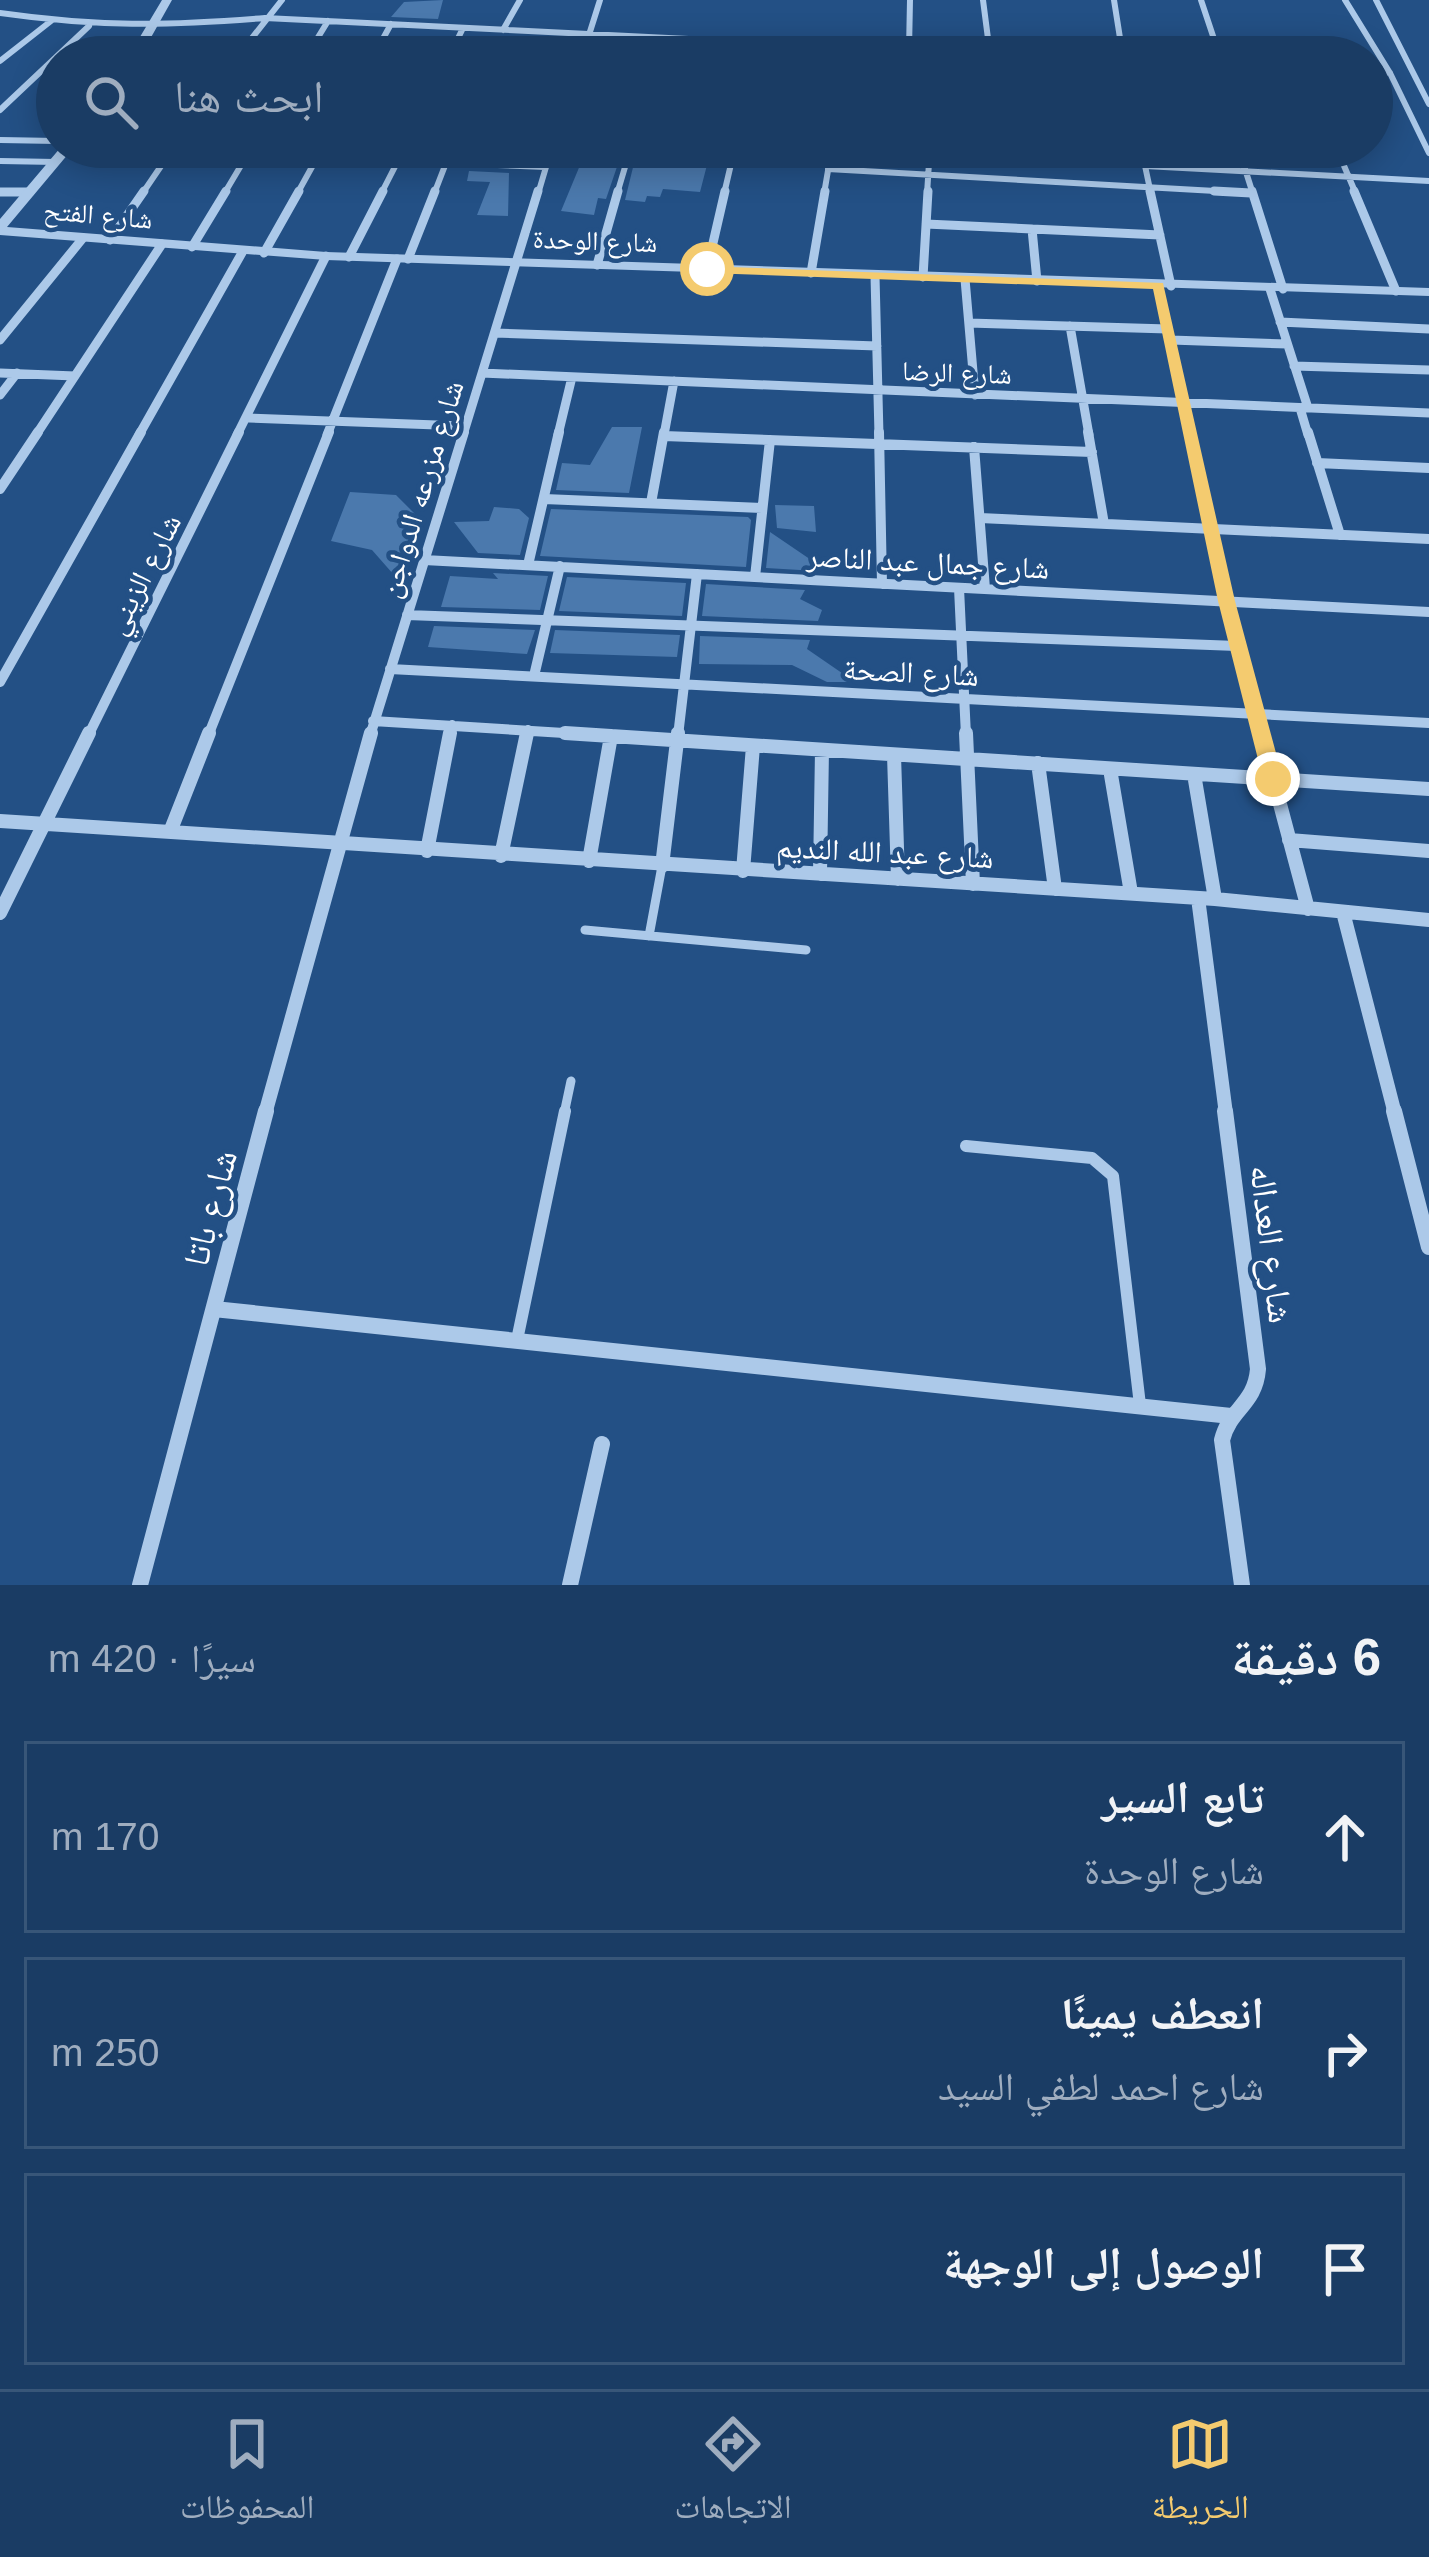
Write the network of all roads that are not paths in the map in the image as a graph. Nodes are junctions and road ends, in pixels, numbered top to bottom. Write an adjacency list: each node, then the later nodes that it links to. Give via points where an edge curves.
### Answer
1 (167, 0): 17 (street)
2 (282, 0): 12 (street)
3 (520, 0): 19 (street)
4 (600, 0): 20 (street)
5 (910, 0): 28 (street)
6 (982, 0): 29 (street)
7 (1114, 0): 30 (street)
8 (1201, 0): 31 (street)
9 (1345, 0): 32 (street)
10 (1376, 0): 36 (street)
11 (0, 13): 13 (street)
12 (265, 18): 14 (street); 17 (street); 23 (street)
13 (51, 20): 16 (street); 33 (street)
14 (328, 21): 15 (street); 24 (street)
15 (391, 24): 18 (street); 25 (street)
16 (89, 26): 17 (street); 21 (street)
17 (151, 28): 22 (street)
18 (463, 28): 19 (street); 26 (street)
19 (503, 30): 20 (street)
20 (589, 34): 27 (street)
21 (78, 36)
22 (146, 36)
23 (252, 36)
24 (319, 36)
25 (384, 36)
26 (459, 36)
27 (626, 36)
28 (909, 36)
29 (987, 36)
30 (1120, 36)
31 (1213, 36)
32 (1367, 36)
33 (0, 61)
34 (36, 76): 37 (street)
35 (1393, 79): 40 (street)
36 (1429, 104)
37 (0, 110)
38 (0, 140): 39 (street)
39 (36, 141)
40 (1429, 153)
41 (0, 161): 42 (street)
42 (36, 162)
43 (51, 168): 64 (street)
44 (160, 168): 71 (street)
45 (239, 168): 73 (street)
46 (311, 168): 75 (street)
47 (394, 168): 77 (street)
48 (444, 168): 78 (street)
49 (545, 168): 79 (street, شارع مزرعه الدواجن)
50 (625, 168): 80 (street)
51 (730, 168): 81 (street)
52 (929, 168): 59 (street)
53 (1145, 168): 62 (street)
54 (1178, 168): 58 (street)
55 (1243, 168): 58 (street)
56 (1344, 168): 60 (street)
57 (828, 170): 59 (street); 82 (street)
58 (1244, 172): 60 (street); 65 (street)
59 (929, 175): 62 (street); 66 (street)
60 (1348, 177): 61 (street); 89 (street)
61 (1429, 181)
62 (1150, 187): 65 (street); 69 (street)
63 (0, 192): 64 (street)
64 (30, 192): 67 (street)
65 (1251, 193): 88 (street)
66 (926, 224): 68 (street); 84 (street)
67 (0, 227): 70 (street, شارع الفتح)
68 (1031, 229): 69 (street); 86 (street)
69 (1160, 236): 87 (street)
70 (83, 238): 71 (street, شارع الفتح); 97 (street)
71 (110, 240): 72 (street, شارع الفتح)
72 (162, 244): 73 (street, شارع الفتح); 105 (street)
73 (192, 247): 74 (street, شارع الوحدة)
74 (243, 251): 75 (street, شارع الوحدة); 151 (street)
75 (264, 253): 76 (street, شارع الوحدة)
76 (326, 256): 77 (street, شارع الوحدة); 115 (street, شارع الزيني)
77 (349, 257): 78 (street, شارع الوحدة)
78 (403, 259): 79 (street, شارع الوحدة); 116 (street)
79 (514, 263): 80 (street, شارع الوحدة); 95 (street, شارع مزرعه الدواجن)
80 (597, 266): 81 (street, شارع الوحدة)
81 (707, 269): 82 (street, شارع الوحدة)
82 (812, 273): 83 (street, شارع الوحدة)
83 (875, 276): 84 (street, شارع الوحدة); 99 (street)
84 (923, 277): 85 (street, شارع الوحدة)
85 (965, 278): 86 (street, شارع الوحدة); 91 (street)
86 (1037, 281): 87 (street, شارع الوحدة)
87 (1165, 286): 88 (street, شارع الوحدة); 96 (street)
88 (1276, 289): 89 (street, شارع الوحدة); 92 (street)
89 (1396, 291): 90 (street, شارع الوحدة)
90 (1429, 292)
91 (969, 322): 93 (street); 109 (street)
92 (1280, 322): 94 (street); 98 (street)
93 (1070, 326): 96 (street); 111 (street)
94 (1429, 329)
95 (495, 333): 99 (street); 103 (street, شارع مزرعه الدواجن)
96 (1170, 334): 98 (street); 112 (street)
97 (0, 340)
98 (1287, 344): 100 (street)
99 (877, 346): 108 (street)
100 (1294, 366): 101 (street); 113 (street)
101 (1429, 370)
102 (0, 373): 104 (street)
103 (482, 373): 106 (street, شارع الرضا); 117 (street, شارع مزرعه الدواجن)
104 (17, 374): 105 (street); 110 (street)
105 (75, 376): 125 (street)
106 (572, 376): 107 (street, شارع الرضا); 126 (street)
107 (674, 381): 108 (street, شارع الرضا); 118 (street)
108 (878, 390): 109 (street, شارع الرضا); 120 (street)
109 (975, 394): 111 (street, شارع الرضا)
110 (0, 395)
111 (1083, 399): 112 (street, شارع الرضا); 122 (street)
112 (1186, 403): 113 (street, شارع الرضا); 131 (street)
113 (1304, 408): 114 (street, شارع الرضا); 123 (street)
114 (1429, 413)
115 (249, 418): 116 (street); 171 (street, شارع الزيني)
116 (332, 421): 117 (street); 172 (street)
117 (464, 426): 134 (street, شارع مزرعه الدواجن)
118 (664, 436): 119 (street); 127 (street)
119 (770, 440): 120 (street); 128 (street)
120 (879, 444): 121 (street); 139 (street)
121 (974, 447): 122 (street); 129 (street)
122 (1092, 452): 130 (street)
123 (1317, 463): 124 (street); 132 (street)
124 (1429, 468)
125 (0, 489)
126 (544, 499): 127 (street); 135 (street)
127 (651, 503): 128 (street)
128 (762, 508): 138 (street)
129 (980, 518): 130 (street); 141 (street)
130 (1104, 524): 131 (street)
131 (1212, 529): 132 (street); 142 (street)
132 (1340, 535): 133 (street)
133 (1429, 539)
134 (424, 560): 135 (street, شارع جمال عبد الناصر); 144 (street, شارع مزرعه الدواجن)
135 (528, 565): 136 (street, شارع جمال عبد الناصر)
136 (560, 566): 137 (street, شارع جمال عبد الناصر); 145 (street)
137 (697, 574): 138 (street, شارع جمال عبد الناصر); 146 (street)
138 (755, 577): 139 (street, شارع جمال عبد الناصر)
139 (882, 584): 140 (street, شارع جمال عبد الناصر)
140 (959, 588): 141 (street, شارع جمال عبد الناصر); 147 (street)
141 (986, 590): 142 (street, شارع جمال عبد الناصر)
142 (1226, 601): 143 (street, شارع جمال عبد الناصر); 148 (street)
143 (1429, 612)
144 (406, 615): 145 (street); 149 (street, شارع مزرعه الدواجن)
145 (547, 621): 146 (street); 150 (street)
146 (691, 626): 147 (street); 152 (street)
147 (962, 636): 148 (street); 153 (street)
148 (1237, 646): 154 (street)
149 (390, 669): 150 (street, شارع الصحة); 155 (street, شارع مزرعه الدواجن)
150 (534, 676): 152 (street, شارع الصحة)
151 (0, 682)
152 (684, 684): 153 (street, شارع الصحة); 160 (street)
153 (965, 698): 154 (street, شارع الصحة); 164 (street)
154 (1256, 714): 156 (street, شارع الصحة); 168 (street)
155 (374, 721): 157 (street); 174 (street, شارع مزرعه الدواجن)
156 (1429, 723)
157 (452, 725): 158 (street); 176 (street)
158 (528, 730): 159 (street); 177 (street)
159 (611, 736): 160 (street); 178 (street)
160 (676, 741): 161 (street); 179 (street)
161 (753, 746): 162 (street); 180 (street)
162 (822, 750): 163 (street); 181 (street)
163 (894, 754): 164 (street); 182 (street)
164 (968, 760): 165 (street); 183 (street)
165 (1038, 763): 166 (street); 184 (street)
166 (1110, 769): 167 (street); 185 (street)
167 (1194, 774): 168 (street); 186 (street, شارع العداله)
168 (1273, 779): 169 (street); 173 (street)
169 (1429, 790)
170 (0, 821): 171 (street, شارع عبد الله النديم)
171 (43, 824): 172 (street, شارع عبد الله النديم); 189 (street, شارع الزيني)
172 (170, 832): 174 (street, شارع عبد الله النديم)
173 (1288, 840): 175 (street); 187 (street)
174 (337, 845): 176 (street, شارع عبد الله النديم); 197 (street, شارع باتا)
175 (1429, 850)
176 (427, 851): 177 (street, شارع عبد الله النديم)
177 (501, 856): 178 (street, شارع عبد الله النديم)
178 (589, 861): 179 (street, شارع عبد الله النديم)
179 (662, 866): 180 (street, شارع عبد الله النديم); 192 (lane)
180 (743, 872): 181 (street, شارع عبد الله النديم)
181 (820, 874): 182 (street, شارع عبد الله النديم)
182 (898, 878): 183 (street, شارع عبد الله النديم)
183 (973, 884): 184 (street, شارع عبد الله النديم)
184 (1055, 889): 185 (street, شارع عبد الله النديم)
185 (1131, 893): 186 (street, شارع عبد الله النديم)
186 (1207, 898): 187 (street, شارع عبد الله النديم); 200 (street, شارع العداله, via 1258,1369 1256,1392)
187 (1307, 909): 188 (street, شارع عبد الله النديم)
188 (1342, 912): 190 (street, شارع عبد الله النديم); 196 (street)
189 (0, 913)
190 (1429, 920)
191 (585, 930): 192 (lane)
192 (649, 936): 193 (lane)
193 (806, 950)
194 (571, 1082): 198 (lane)
195 (966, 1146): 199 (lane, via 1092,1158 1113,1176)
196 (1429, 1247)
197 (214, 1310): 198 (street); 202 (street, شارع باتا)
198 (517, 1342): 199 (street)
199 (1140, 1407): 200 (street)
200 (1231, 1417): 204 (street, شارع العداله, via 1222,1440)
201 (602, 1444): 203 (street)
202 (140, 1585)
203 (571, 1585)
204 (1242, 1585)

